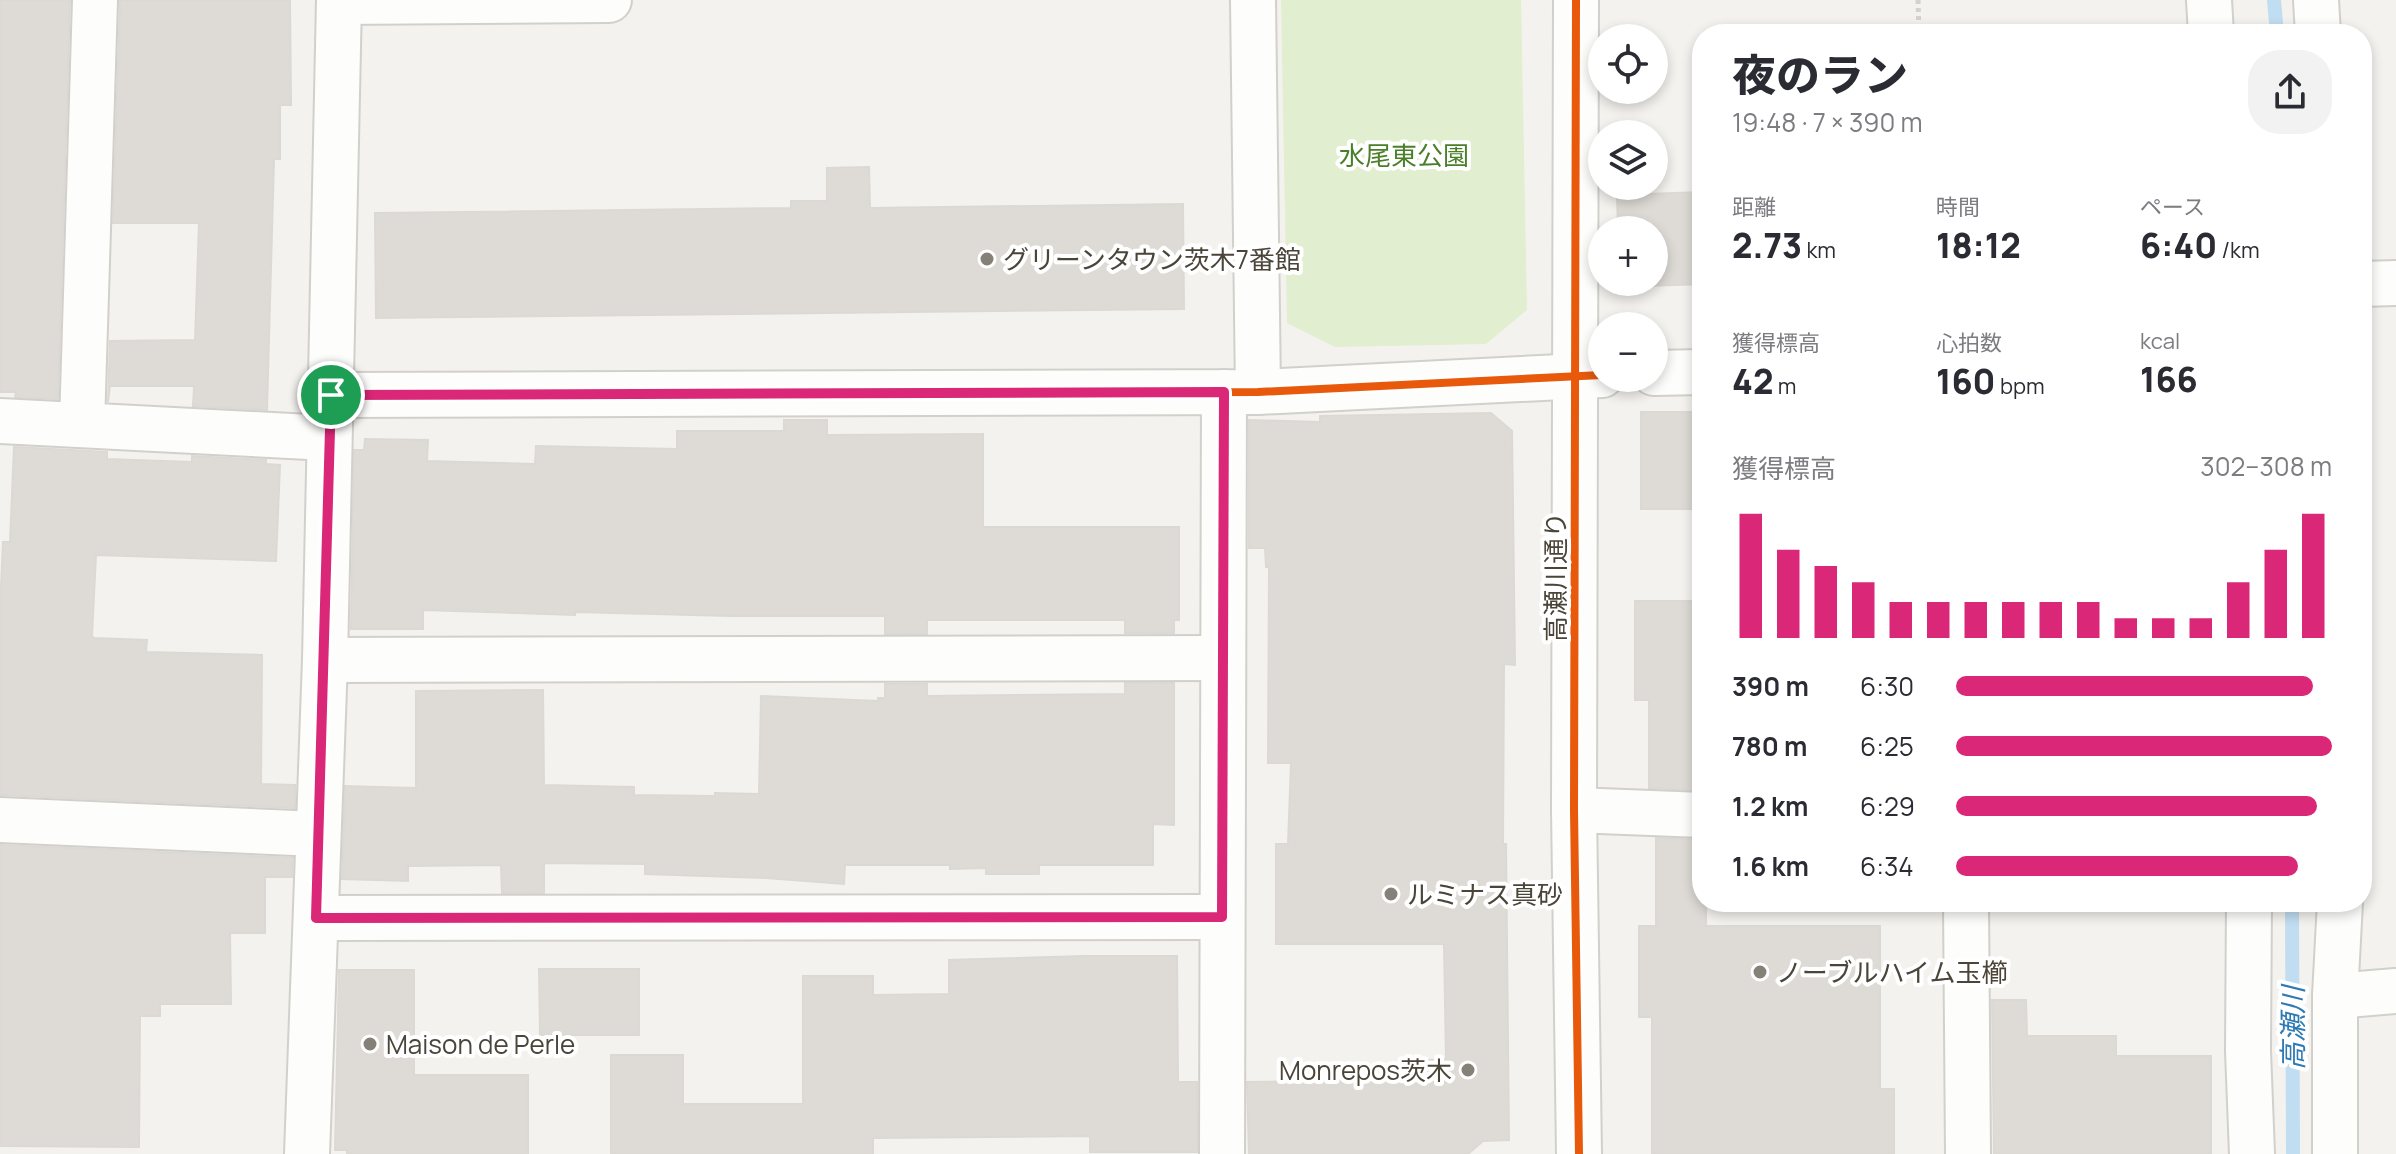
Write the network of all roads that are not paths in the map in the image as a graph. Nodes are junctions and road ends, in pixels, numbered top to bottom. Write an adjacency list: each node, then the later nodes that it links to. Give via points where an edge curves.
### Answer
1 (95, 0): 20 (street)
2 (609, 0): 7 (street)
3 (1253, 0): 16 (street)
4 (1576, 0): 12 (street, 高瀬川通り)
5 (2209, 0): 8 (street)
6 (2316, 0): 9 (street)
7 (339, 1): 18 (street)
8 (2210, 24)
9 (2317, 24)
10 (2396, 283): 11 (street)
11 (2372, 284)
12 (1588, 347)
13 (1692, 372): 14 (street)
14 (1668, 373)
15 (1588, 376): 16 (street)
16 (1241, 392): 18 (street); 22 (street)
17 (1588, 392): 24 (street, 高瀬川通り)
18 (331, 395): 21 (street)
19 (0, 421): 20 (street)
20 (82, 425): 21 (street)
21 (329, 438): 23 (street)
22 (1223, 658): 23 (street); 31 (street)
23 (325, 660): 27 (street)
24 (1574, 810): 25 (street); 37 (street, 高瀬川通り)
25 (1692, 815)
26 (0, 820): 27 (street)
27 (318, 834): 32 (street)
28 (1966, 912): 38 (street)
29 (2249, 912): 39 (street)
30 (2339, 912): 34 (street)
31 (1222, 917): 32 (street); 36 (street)
32 (316, 918): 35 (street)
33 (2396, 991): 34 (street)
34 (2335, 996): 40 (street)
35 (307, 1154)
36 (1222, 1154)
37 (1579, 1154)
38 (1968, 1154)
39 (2252, 1154)
40 (2335, 1154)

